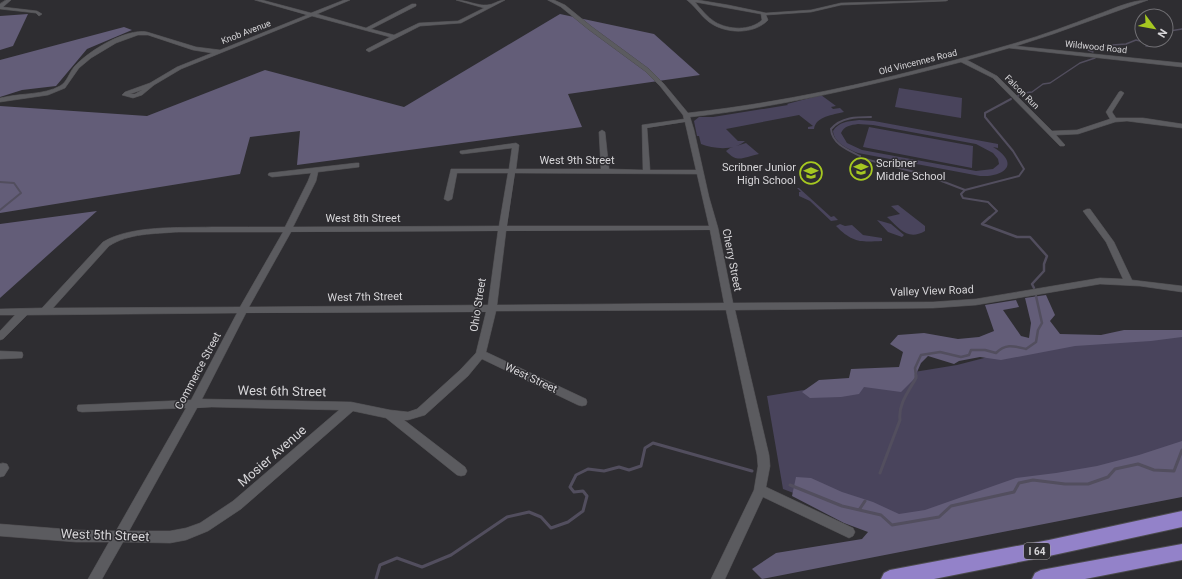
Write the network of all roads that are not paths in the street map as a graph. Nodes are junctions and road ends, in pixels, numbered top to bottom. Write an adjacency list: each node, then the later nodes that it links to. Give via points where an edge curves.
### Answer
1 (9, 0): 16 (street, via 0,8 37,12)
2 (257, 0): 14 (street)
3 (348, 0): 14 (street, Knob Avenue)
4 (458, 0): 13 (street)
5 (503, 0): 13 (street)
6 (550, 0): 27 (street, Cherry Street, via 563,6 647,70)
7 (690, 0): 15 (street); 15 (street, via 716,25 732,29 751,28 764,22)
8 (843, 0): 12 (street)
9 (946, 0): 12 (street)
10 (1146, 0): 19 (street, Old Vincennes Road)
11 (414, 4): 17 (street)
12 (838, 4): 15 (street, via 811,11)
13 (488, 7): 18 (street, via 459,22 424,24)
14 (313, 14): 17 (street); 21 (street, Knob Avenue)
15 (763, 14)
16 (39, 15)
17 (366, 29): 18 (street)
18 (395, 37): 20 (street)
19 (1009, 47): 22 (street, Old Vincennes Road); 23 (street, Wildwood Road)
20 (369, 50)
21 (221, 51): 24 (street, Knob Avenue, via 179,68); 26 (street, via 208,51 141,33 119,40 90,56 76,68 62,87 45,93)
22 (962, 60): 27 (street, Old Vincennes Road, via 785,101); 31 (street, Falcon Run, via 995,77)
23 (1182, 65)
24 (152, 84)
25 (1121, 93): 28 (street, via 1109,112)
26 (0, 100)
27 (687, 118): 38 (street, Old Vincennes Road, via 644,126); 39 (street, Cherry Street)
28 (1114, 120): 29 (street, via 1137,119); 31 (street, via 1078,132)
29 (1182, 126)
30 (602, 132): 37 (street)
31 (1049, 133): 32 (street, Falcon Run)
32 (1062, 145)
33 (462, 152): 36 (street, Ohio Street, via 516,145)
34 (356, 165): 35 (street)
35 (315, 171): 40 (street); 45 (street, Commerce Street)
36 (511, 171): 37 (street, West 9th Street); 41 (street, West 9th Street, via 454,171); 44 (street, Ohio Street)
37 (605, 171): 38 (street, West 9th Street)
38 (647, 172): 39 (street, West 9th Street)
39 (700, 172): 43 (street, Cherry Street)
40 (272, 175)
41 (448, 199)
42 (1087, 211): 46 (street, via 1110,242)
43 (714, 228): 44 (street, West 8th Street); 48 (street, Cherry Street)
44 (502, 229): 45 (street, West 8th Street); 49 (street, Ohio Street)
45 (288, 230): 50 (street, Commerce Street); 53 (street, West 8th Street, via 177,230 116,238 106,244)
46 (1129, 282): 47 (street, Valley View Road); 48 (street, Valley View Road, via 1088,282 961,304)
47 (1182, 289)
48 (729, 306): 49 (street, West 7th Street); 64 (street, Cherry Street, via 763,455)
49 (492, 307): 50 (street, West 7th Street); 55 (street, Ohio Street)
50 (243, 310): 53 (street, West 7th Street); 59 (street, Commerce Street)
51 (0, 312): 52 (street, West 7th Street)
52 (24, 312): 53 (street, West 7th Street); 54 (street)
53 (44, 312)
54 (0, 337)
55 (481, 354): 58 (street, West Street); 62 (street, Ohio Street, via 421,412 408,416)
56 (0, 355): 57 (street)
57 (18, 355)
58 (582, 402)
59 (194, 404): 60 (street, West 6th Street); 61 (street, West 6th Street); 69 (street, Commerce Street)
60 (351, 406): 62 (street, West 6th Street); 66 (street, Mosier Avenue, via 237,505)
61 (82, 408)
62 (389, 414): 63 (street, West 6th Street)
63 (461, 471)
64 (760, 490): 68 (street); 72 (street, Cherry Street)
65 (1182, 519): 73 (highway, I 64)
66 (209, 524): 69 (street, West 5th Street, via 186,534 170,537)
67 (0, 530): 69 (street, West 5th Street, via 76,536)
68 (849, 532)
69 (120, 535): 71 (street, Commerce Street)
70 (1182, 552): 74 (highway)
71 (95, 579)
72 (718, 579)
73 (890, 579)
74 (1041, 579)

